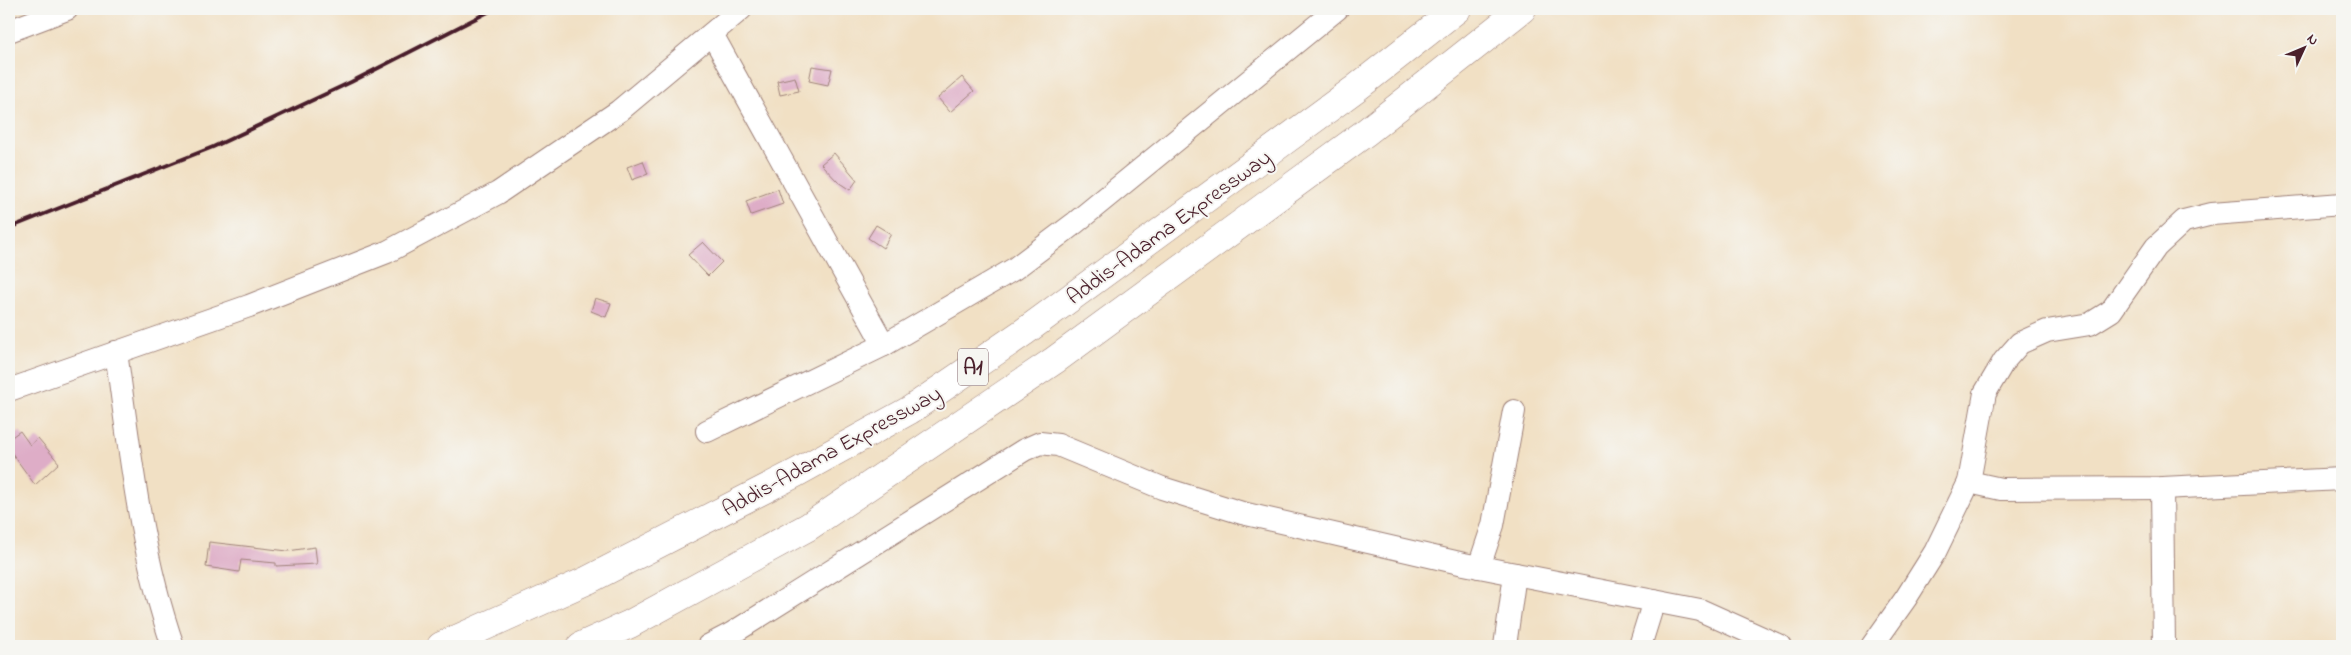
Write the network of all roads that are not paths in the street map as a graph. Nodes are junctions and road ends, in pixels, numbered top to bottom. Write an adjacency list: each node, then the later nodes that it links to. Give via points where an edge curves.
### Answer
1 (67, 9): 6 (street)
2 (742, 9): 7 (street)
3 (1338, 9): 9 (street, via 1068,229 1014,269)
4 (1457, 9): 21 (highway, Addis-Adama Expressway / A1, via 1355,89 1072,297 910,410 588,580)
5 (1522, 9): 22 (highway, Addis-Adama Expressway / A1, via 1365,133 1047,366 808,527 630,624)
6 (9, 31)
7 (712, 34): 9 (street); 10 (street, via 619,111 498,193 396,248 249,306)
8 (2342, 204): 15 (street, via 2212,214 2184,221 2156,246 2111,311 2090,324 2047,330 2020,343 2004,361 1985,393)
9 (884, 345): 13 (street)
10 (116, 352): 11 (street); 20 (street, via 143,540)
11 (9, 390)
12 (1514, 411): 17 (street, via 1493,525)
13 (706, 430)
14 (2342, 479): 16 (street)
15 (1969, 482): 16 (street, via 2001,489); 27 (street, via 1934,552)
16 (2162, 488): 28 (street)
17 (1479, 568): 18 (street); 23 (street, via 1242,513 1162,488 1058,445 1040,442)
18 (1515, 574): 19 (street); 24 (street)
19 (1654, 601): 25 (street); 26 (street, via 1700,610)
20 (173, 646)
21 (441, 646)
22 (581, 646)
23 (708, 646)
24 (1505, 646)
25 (1640, 646)
26 (1780, 646)
27 (1872, 646)
28 (2164, 646)

